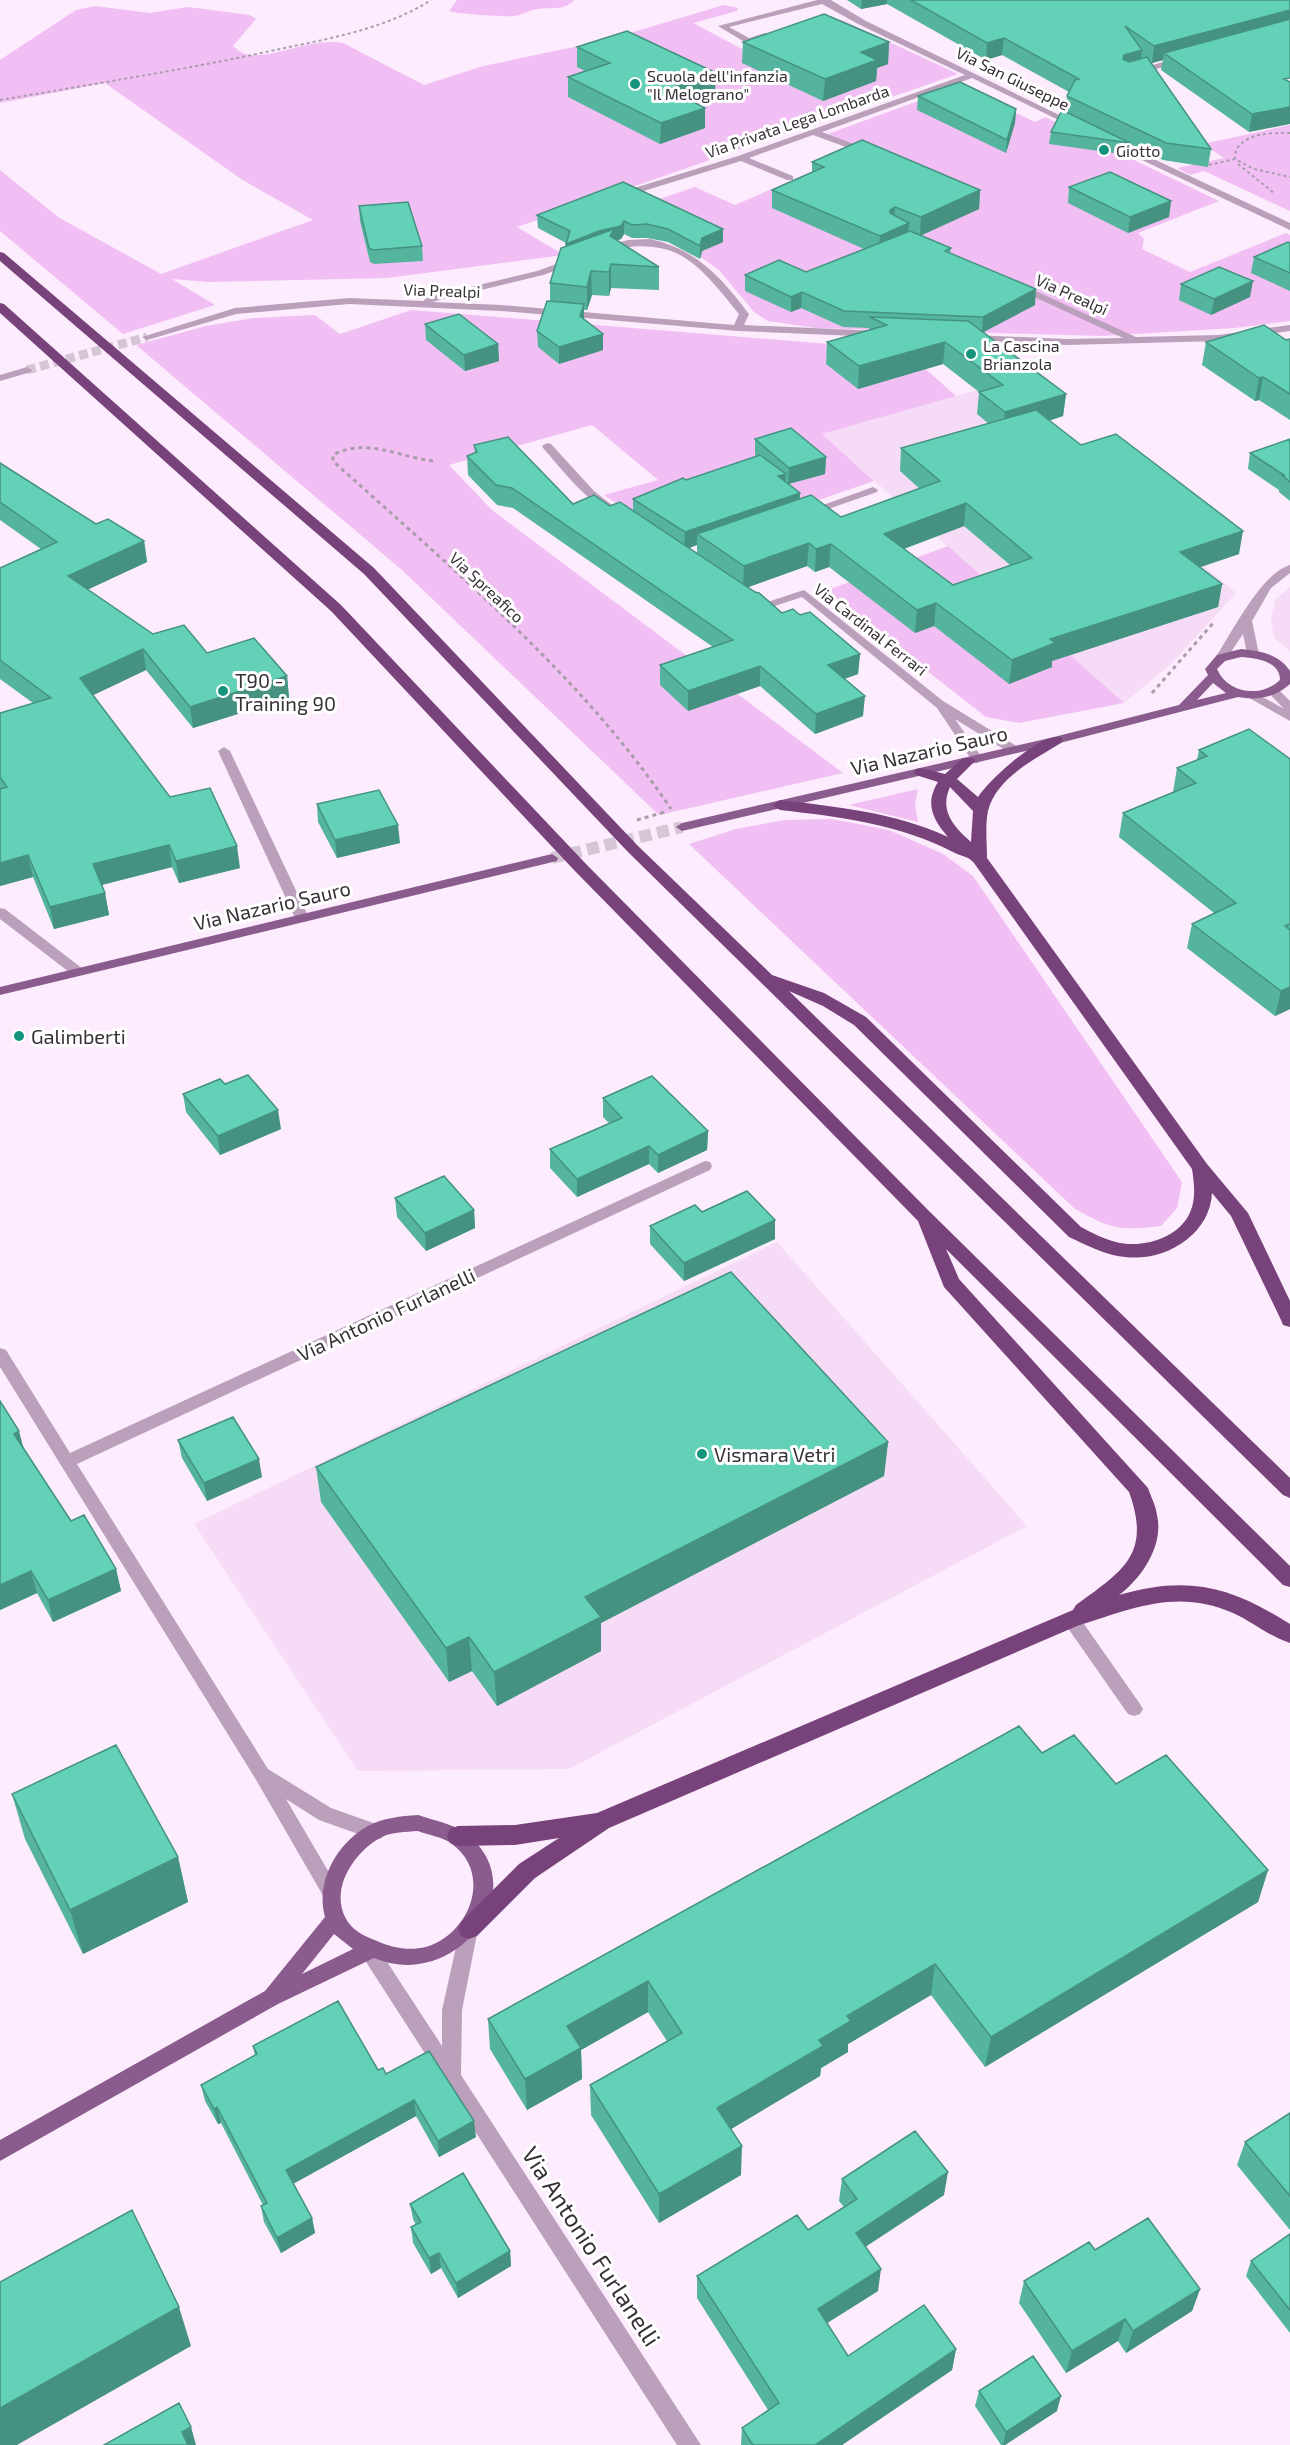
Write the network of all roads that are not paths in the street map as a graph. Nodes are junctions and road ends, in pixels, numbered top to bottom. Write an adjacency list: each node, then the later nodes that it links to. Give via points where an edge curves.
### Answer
1 (824, 0): 2 (street, Via San Giuseppe); 4 (street, via 722,26 748,41)
2 (845, 13): 3 (street); 7 (street, Via San Giuseppe)
3 (834, 16)
4 (769, 35)
5 (1191, 57): 6 (street)
6 (1126, 74)
7 (973, 75): 8 (street, Via Privata Lega Lombarda); 9 (street, Via San Giuseppe)
8 (813, 132): 11 (street); 12 (street, Via Privata Lega Lombarda)
9 (1090, 132)
10 (1101, 137): 15 (street)
11 (857, 148)
12 (741, 158): 13 (street); 14 (street, Via Privata Lega Lombarda)
13 (790, 178)
14 (631, 192)
15 (1290, 227)
16 (593, 252): 22 (street, via 625,242 645,241 666,244 688,254 711,274 744,314)
17 (0, 255): 61 (highway, via 369,571 633,849)
18 (582, 257): 20 (street, via 540,273)
19 (1011, 283): 27 (street, Via Prealpi)
20 (410, 304): 22 (street, Via Prealpi); 25 (street, Via Prealpi, via 349,301 235,311)
21 (0, 307): 65 (highway, via 336,608 580,867)
22 (738, 328): 24 (street, Via Prealpi)
23 (1290, 328): 27 (street, via 1219,338)
24 (891, 334)
25 (147, 337)
26 (962, 338): 27 (street)
27 (1138, 340)
28 (27, 370): 29 (street)
29 (0, 378)
30 (547, 446): 32 (street, via 590,493)
31 (873, 490): 33 (street)
32 (623, 517)
33 (795, 518)
34 (1290, 568): 36 (street, via 1262,589)
35 (740, 595): 43 (street, Via Cardinal Ferrari, via 760,608 804,593)
36 (1246, 621): 37 (street); 38 (street)
37 (1253, 654): 38 (main road); 39 (main road)
38 (1221, 658): 40 (main road, via 1211,669)
39 (1286, 668): 41 (main road)
40 (1213, 676): 42 (main road, via 1227,689); 44 (main road)
41 (1282, 688): 42 (main road, Via Nazario Sauro); 45 (street)
42 (1244, 694): 44 (main road, Via Nazario Sauro); 46 (street)
43 (939, 704): 48 (street, Via Cardinal Ferrari); 50 (street, Via Cardinal Ferrari)
44 (1184, 706): 47 (main road, Via Nazario Sauro)
45 (1290, 708)
46 (1290, 717)
47 (1056, 740): 48 (main road, Via Nazario Sauro); 54 (highway, via 1008,771)
48 (1014, 750): 50 (main road, Via Nazario Sauro)
49 (224, 751): 59 (street)
50 (973, 760): 51 (main road, Via Nazario Sauro); 52 (highway)
51 (921, 772): 52 (highway); 53 (main road, Via Nazario Sauro)
52 (949, 779): 54 (highway); 57 (highway, via 939,793 939,812 947,827)
53 (780, 805): 55 (main road, Via Nazario Sauro); 57 (highway, via 894,823 924,832)
54 (980, 810): 57 (highway)
55 (682, 827)
56 (552, 858): 59 (main road, Via Nazario Sauro)
57 (978, 858): 64 (highway)
58 (0, 912): 60 (street)
59 (302, 918): 60 (main road, Via Nazario Sauro)
60 (78, 972): 62 (main road, Via Nazario Sauro)
61 (766, 978): 64 (highway, via 817,995 860,1021 1075,1232 1103,1245 1132,1251 1175,1241 1191,1227 1198,1213 1203,1197); 69 (highway)
62 (0, 991)
63 (705, 1166): 68 (street, Via Antonio Furlanelli)
64 (1201, 1168): 66 (highway, via 1239,1213)
65 (923, 1215): 70 (highway); 71 (highway, via 951,1281 1138,1488 1148,1516 1141,1557 1125,1580)
66 (1290, 1320)
67 (0, 1354): 68 (street)
68 (67, 1461): 74 (street)
69 (1290, 1490)
70 (1290, 1580)
71 (1071, 1619): 72 (highway, via 1148,1597 1186,1592 1222,1599); 73 (street); 75 (highway)
72 (1290, 1635)
73 (1134, 1709)
74 (261, 1773): 76 (street, via 325,1814); 78 (street)
75 (601, 1821): 77 (highway, via 515,1835); 80 (highway, via 527,1871)
76 (375, 1832): 77 (main road, via 418,1823); 78 (main road, via 344,1857 335,1874)
77 (458, 1836): 80 (main road, via 481,1863 485,1879 482,1905)
78 (332, 1893): 79 (main road)
79 (336, 1918): 81 (main road, via 349,1938); 82 (main road)
80 (469, 1929): 81 (main road, via 454,1944 412,1959 389,1958); 83 (street, via 452,2010)
81 (369, 1951): 82 (main road); 83 (street, Via Antonio Furlanelli)
82 (271, 1998): 84 (main road)
83 (451, 2075): 85 (street, Via Antonio Furlanelli)
84 (0, 2151)
85 (690, 2445)

